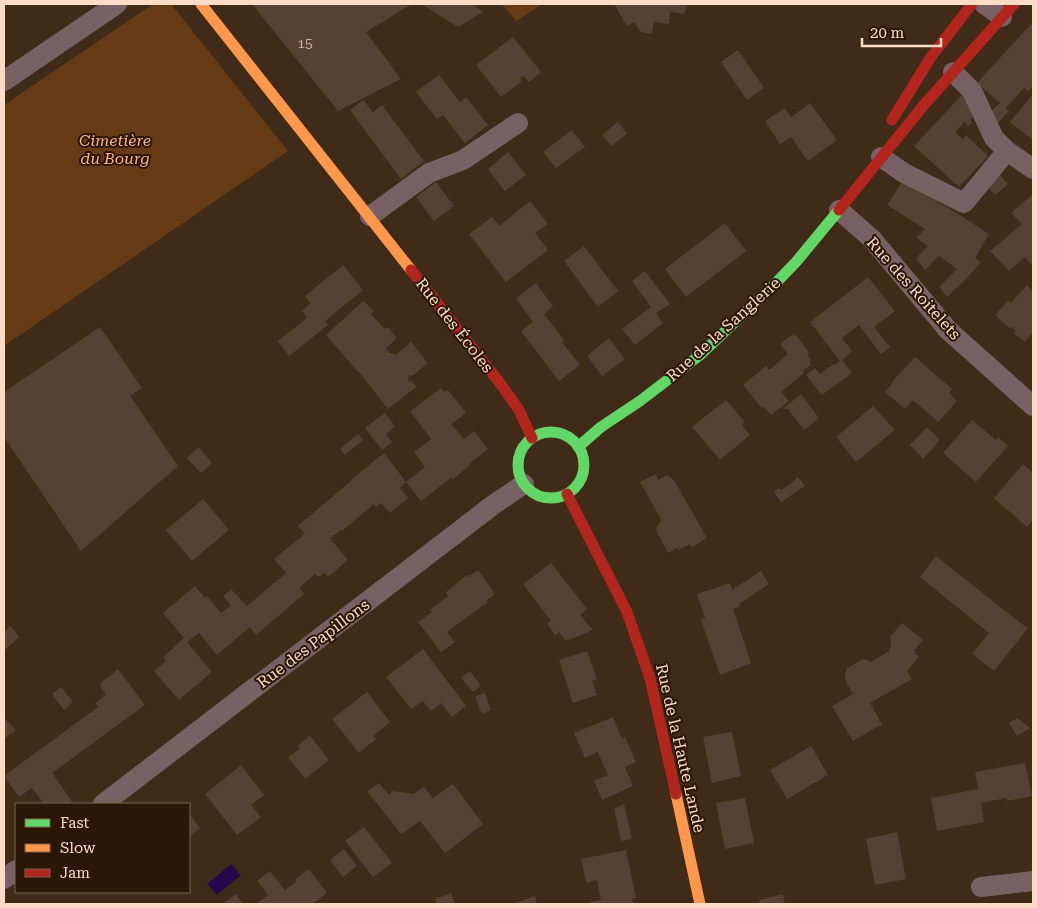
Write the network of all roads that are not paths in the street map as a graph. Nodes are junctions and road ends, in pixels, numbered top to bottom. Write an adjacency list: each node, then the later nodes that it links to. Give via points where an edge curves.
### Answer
1 (117, 4): 7 (street)
2 (201, 4): 14 (street, Rue des Écoles)
3 (972, 4): 9 (street, via 931,57)
4 (984, 4): 5 (street)
5 (1008, 10): 6 (street, Rue de la Sanglerie)
6 (953, 72): 10 (street, via 972,91 994,138); 11 (street, Rue de la Sanglerie)
7 (4, 81)
8 (518, 123): 14 (street, via 463,160 429,173)
9 (885, 131)
10 (1007, 151): 11 (street, via 964,204 904,173); 12 (street)
11 (878, 152): 13 (street, Rue de la Sanglerie, via 870,154 852,194)
12 (1033, 169)
13 (839, 210): 15 (street, Rue des Roitelets, via 872,240 948,330); 17 (street, Rue de la Sanglerie, via 772,287 700,354)
14 (370, 216): 16 (street, Rue des Écoles, via 500,383 519,410)
15 (1033, 406)
16 (532, 438): 17 (street, via 552,432 571,439); 18 (street, via 520,455 518,465)
17 (578, 447): 19 (street, via 583,473)
18 (524, 484): 19 (street, via 532,493 543,497 556,498); 20 (street, Rue des Papillons)
19 (567, 494): 25 (street, Rue de la Haute Lande, via 627,612 650,678)
20 (104, 803)
21 (15, 871): 22 (street)
22 (4, 879)
23 (1033, 881): 24 (street)
24 (981, 887)
25 (700, 904)

